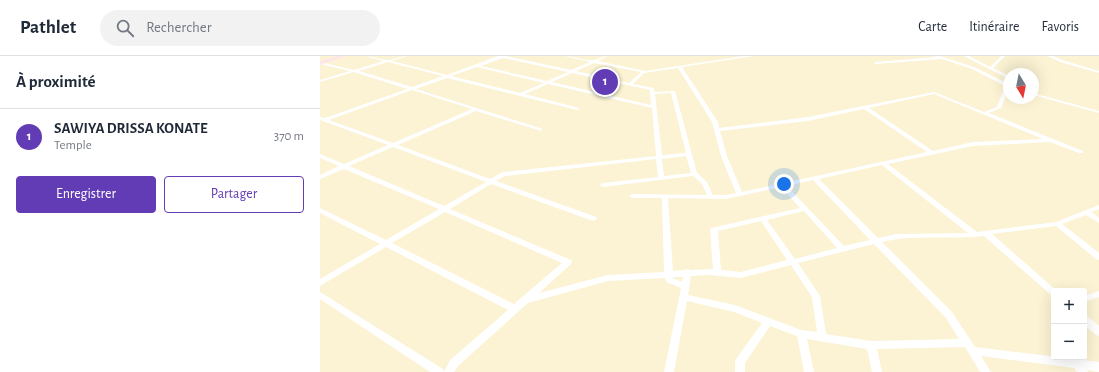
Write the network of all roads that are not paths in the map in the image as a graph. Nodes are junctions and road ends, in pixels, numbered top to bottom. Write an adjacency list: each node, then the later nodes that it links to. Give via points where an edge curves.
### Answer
1 (343, 56): 16 (street)
2 (367, 56): 14 (street)
3 (405, 56): 14 (street)
4 (502, 56): 18 (street); 22 (street)
5 (566, 56): 15 (street)
6 (606, 56): 15 (street)
7 (752, 56): 12 (street)
8 (936, 56): 13 (street)
9 (966, 56): 20 (street)
10 (1003, 56): 20 (street)
11 (1050, 56): 24 (street)
12 (742, 57): 19 (street)
13 (943, 58): 17 (street); 29 (street, via 974,68)
14 (387, 61): 21 (street); 26 (street)
15 (594, 62): 22 (street); 23 (street)
16 (320, 63): 21 (street)
17 (876, 63)
18 (476, 66): 26 (street); 28 (street)
19 (680, 68): 23 (street); 46 (street, via 715,122)
20 (992, 68): 25 (street)
21 (355, 71): 27 (street); 31 (street)
22 (572, 71): 28 (street); 30 (street)
23 (647, 72): 30 (street)
24 (1099, 72)
25 (1003, 74)
26 (447, 76): 31 (street); 34 (street)
27 (320, 81)
28 (548, 82): 34 (street); 38 (street)
29 (1003, 82)
30 (630, 84): 32 (street, via 652,88)
31 (411, 89): 40 (street); 44 (street)
32 (654, 93): 38 (street); 51 (street, via 673,92)
33 (1039, 94): 37 (street)
34 (520, 95): 41 (street)
35 (1039, 96): 37 (street)
36 (1003, 98): 43 (street, via 999,108)
37 (1048, 99): 42 (street)
38 (654, 107): 53 (street)
39 (866, 108): 43 (street, via 934,93); 46 (street, via 808,119); 50 (street)
40 (476, 109): 45 (street); 48 (street)
41 (577, 109)
42 (1099, 112)
43 (985, 113): 47 (street)
44 (322, 119): 48 (street)
45 (540, 129)
46 (717, 130): 63 (street, via 724,156)
47 (1051, 140): 49 (street); 50 (street, via 973,144)
48 (393, 145): 55 (street); 60 (street)
49 (1082, 152)
50 (932, 153): 54 (street)
51 (689, 154): 53 (street); 56 (street)
52 (320, 156): 55 (street)
53 (659, 158): 58 (street); 60 (street, via 503,174)
54 (884, 163): 59 (street); 77 (street)
55 (345, 166): 57 (street); 68 (street)
56 (694, 174): 58 (street); 66 (street, via 705,183)
57 (320, 177)
58 (661, 178): 62 (street)
59 (814, 178): 61 (street); 78 (street)
60 (491, 182): 68 (street); 72 (street)
61 (783, 184): 63 (street); 69 (street)
62 (603, 185)
63 (740, 194): 66 (street)
64 (632, 196): 65 (street)
65 (666, 196): 66 (street); 84 (street)
66 (711, 197)
67 (1099, 207): 71 (street)
68 (445, 209): 79 (street); 93 (street, via 568,262)
69 (805, 209): 73 (street); 80 (street)
70 (320, 210): 79 (street)
71 (1087, 212): 74 (street); 75 (street)
72 (593, 219)
73 (763, 219): 82 (street); 85 (street, via 714,230)
74 (1099, 221)
75 (1057, 224): 76 (street); 81 (street)
76 (986, 233): 77 (street); 88 (street)
77 (975, 234): 78 (street, via 896,236)
78 (877, 241): 80 (street); 101 (street, via 949,315)
79 (387, 244): 86 (street); 94 (street)
80 (843, 250): 82 (street)
81 (1099, 257)
82 (793, 262): 85 (street, via 741,275); 99 (street, via 816,296)
83 (688, 272): 84 (street); 85 (street); 87 (street)
84 (669, 273): 87 (street, via 669,280); 93 (street, via 608,278)
85 (717, 273)
86 (320, 283)
87 (685, 286): 91 (street)
88 (1051, 290)
89 (1099, 294): 92 (street)
90 (320, 295): 104 (street)
91 (683, 297): 95 (street, via 735,309); 106 (street)
92 (1087, 297)
93 (525, 300): 94 (street)
94 (515, 309): 105 (street, via 454,363)
95 (768, 322): 98 (street); 107 (street, via 740,362)
96 (1087, 322): 97 (street)
97 (1099, 332)
98 (801, 334): 99 (street); 108 (street)
99 (822, 337): 100 (street)
100 (872, 346): 101 (street); 109 (street)
101 (970, 347): 103 (street); 110 (street)
102 (1099, 367): 103 (street)
103 (1080, 368)
104 (439, 372)
105 (449, 372)
106 (669, 372)
107 (740, 372)
108 (809, 372)
109 (877, 372)
110 (986, 372)

